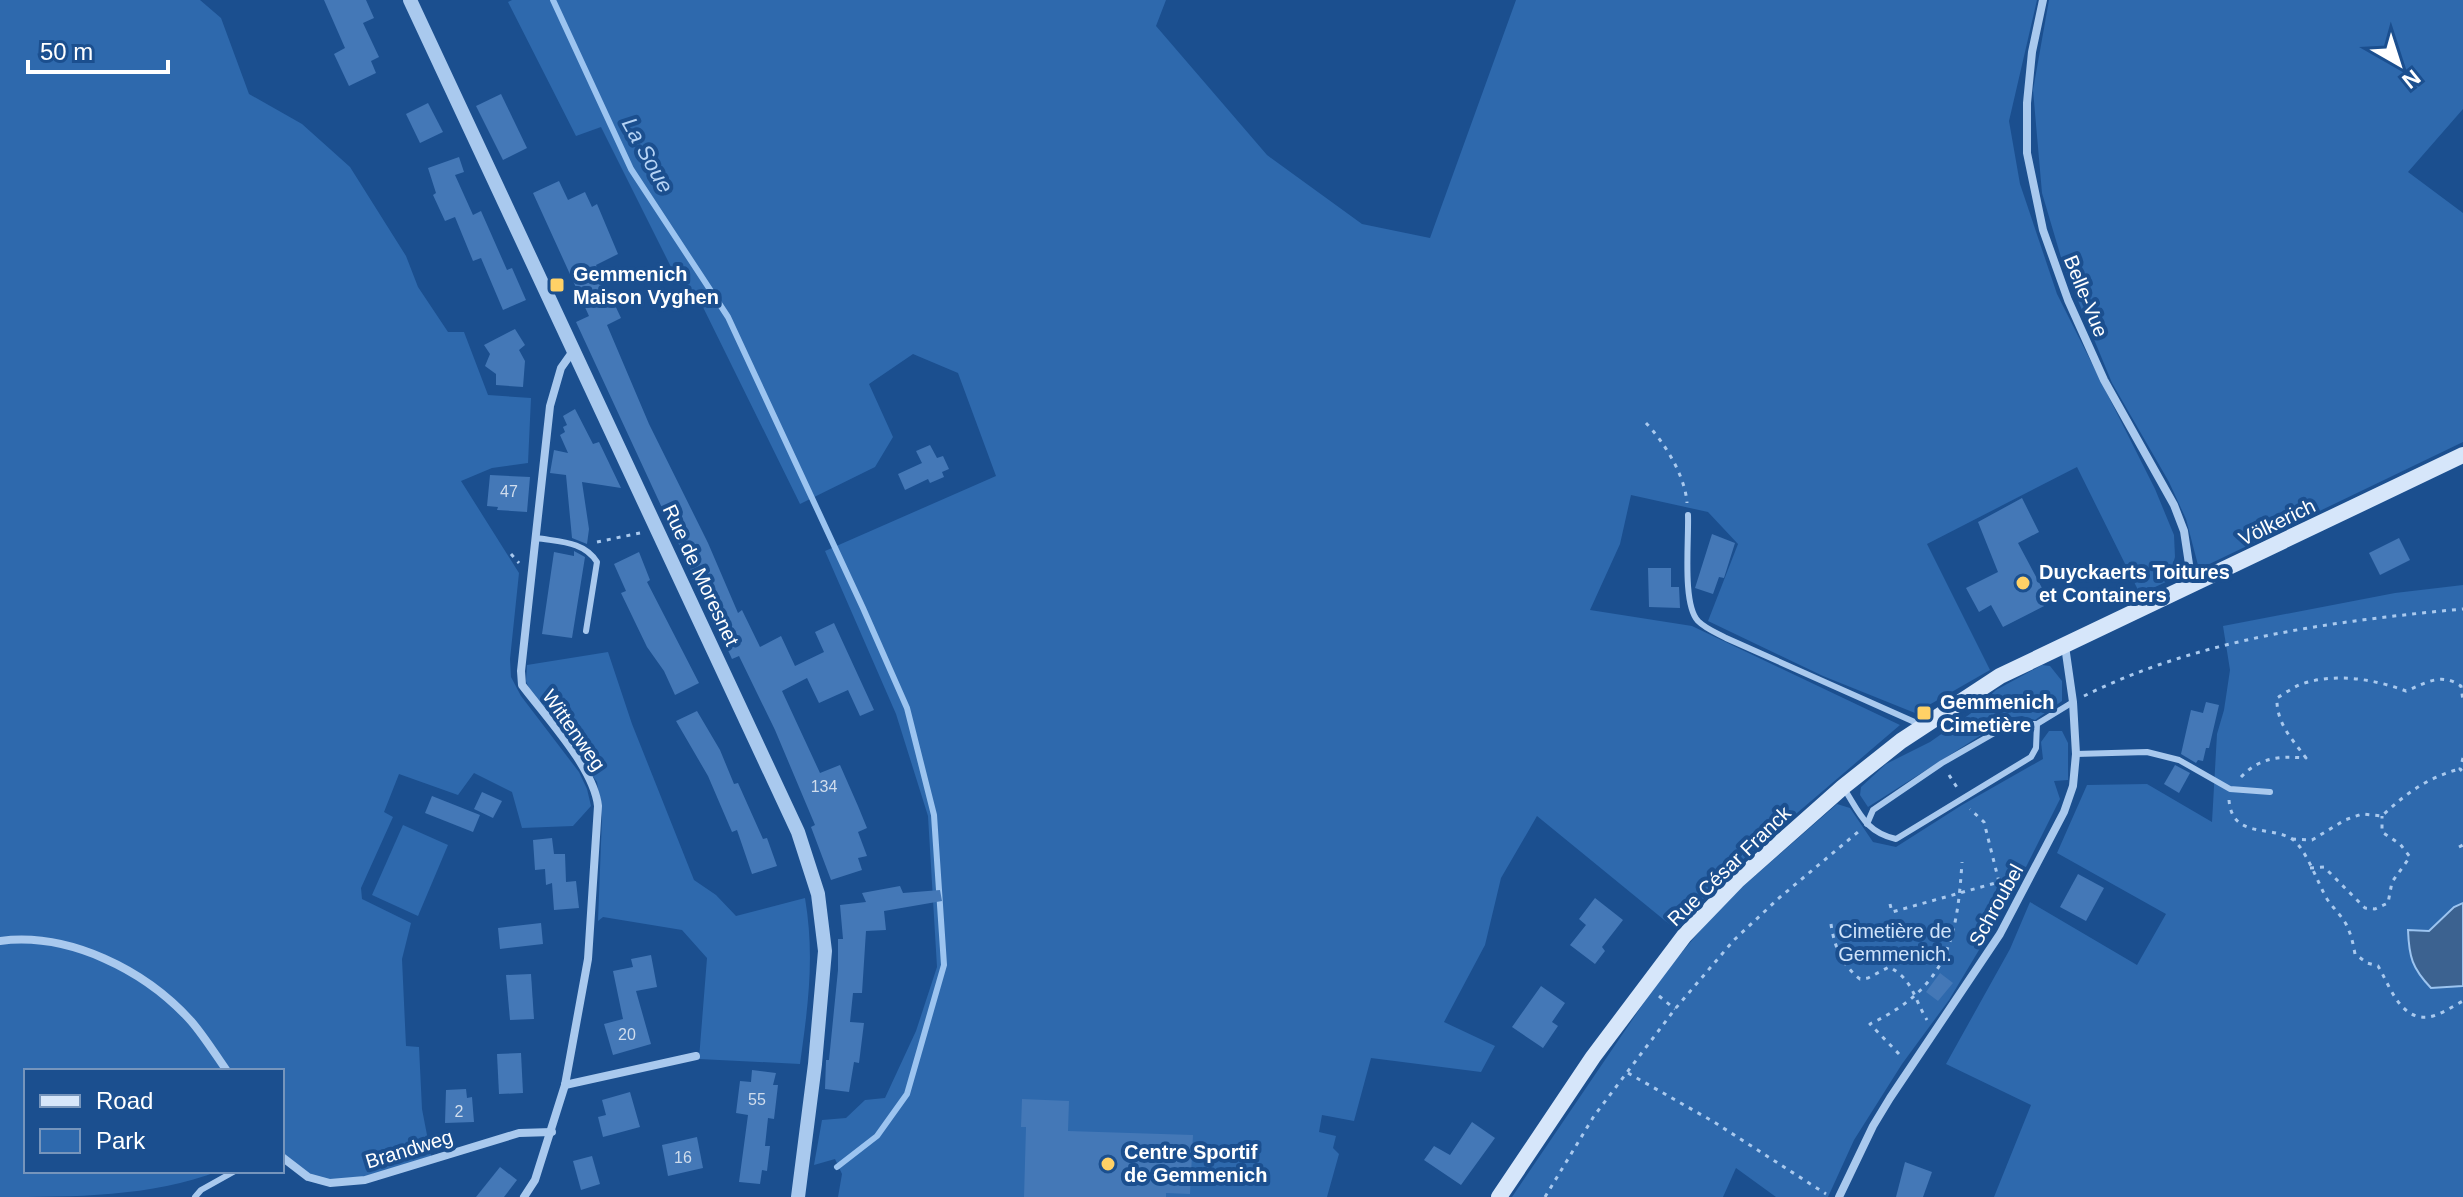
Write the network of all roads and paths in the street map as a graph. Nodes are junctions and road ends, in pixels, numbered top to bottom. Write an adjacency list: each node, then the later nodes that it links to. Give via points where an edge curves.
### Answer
1 (410, 0): 3 (street, Rue de Moresnet)
2 (2043, 0): 10 (street, Belle-Vue, via 2032,52 2027,153 2043,230 2104,380 2174,505 2184,531)
3 (573, 351): 7 (street, Rue de Moresnet); 8 (street, Wittenweg, via 561,368 550,406)
4 (1646, 423): 6 (path, via 1681,481)
5 (2463, 455): 10 (main road, Völkerich)
6 (1688, 515): 17 (lane, via 1688,587 1697,620)
7 (657, 529): 9 (path); 48 (street, Rue de Moresnet, via 798,832 818,894 825,968)
8 (537, 538): 9 (lane); 42 (street, Wittenweg, via 522,685 585,770 598,806 588,959)
9 (581, 546): 12 (lane, via 597,562)
10 (2192, 585): 13 (main road, Völkerich)
11 (2463, 609): 15 (path, via 2269,636 2165,664)
12 (586, 631)
13 (2065, 645): 15 (street, Schroubel); 17 (main road, Rue César Franck, via 2000,676)
14 (2463, 701): 23 (path, via 2461,686 2451,679 2435,678 2406,691 2380,681 2340,678 2300,685 2277,698 2277,712 2306,758 2279,756 2253,764)
15 (2073, 702): 16 (lane); 18 (street, Schroubel)
16 (2037, 724): 20 (lane, via 2010,724); 25 (lane, via 2031,757)
17 (1922, 726): 22 (main road, Rue César Franck)
18 (2076, 754): 23 (lane, via 2147,752 2179,760); 37 (street, Schroubel, via 2064,812 2000,934)
19 (2463, 758): 21 (path)
20 (1942, 763): 25 (path); 27 (lane, via 1873,810)
21 (2461, 771): 26 (path, via 2421,784)
22 (1843, 787): 27 (lane); 49 (main road, Rue César Franck, via 1684,936 1593,1057)
23 (2230, 789): 24 (lane); 28 (path, via 2229,804 2249,829)
24 (2270, 792)
25 (1964, 798): 27 (lane, via 1896,839 1878,835); 31 (path, via 1984,822 1999,882)
26 (2382, 816): 28 (path, via 2362,814 2312,840); 30 (path, via 2382,832 2410,857 2392,882 2388,903 2365,908 2324,867)
27 (1867, 824): 41 (path, via 1734,940)
28 (2292, 839): 30 (path)
29 (1962, 862): 31 (path)
30 (2310, 868): 36 (path, via 2344,920 2355,954 2378,966 2402,1008 2429,1017)
31 (1960, 892): 32 (path, via 1892,912); 35 (path, via 1945,955)
32 (1890, 904)
33 (1831, 924): 35 (path, via 1835,948 1855,976 1868,978 1889,967 1904,976)
34 (0, 941): 40 (street, via 51,941 132,973 191,1021)
35 (1917, 995): 37 (path); 38 (path, via 1870,1024)
36 (2463, 1001)
37 (1935, 1034): 52 (street, Schroubel, via 1873,1126)
38 (1899, 1054)
39 (696, 1056): 42 (street)
40 (226, 1069)
41 (1628, 1073): 50 (path, via 1594,1116); 51 (path)
42 (565, 1085): 43 (street, Wittenweg)
43 (552, 1132): 44 (street, Brandweg, via 519,1133 365,1180 330,1183 308,1177); 47 (street, Wittenweg)
44 (284, 1159)
45 (231, 1173): 46 (lane)
46 (195, 1197)
47 (524, 1197)
48 (798, 1197)
49 (1499, 1197)
50 (1545, 1197)
51 (1830, 1197)
52 (1839, 1197)

